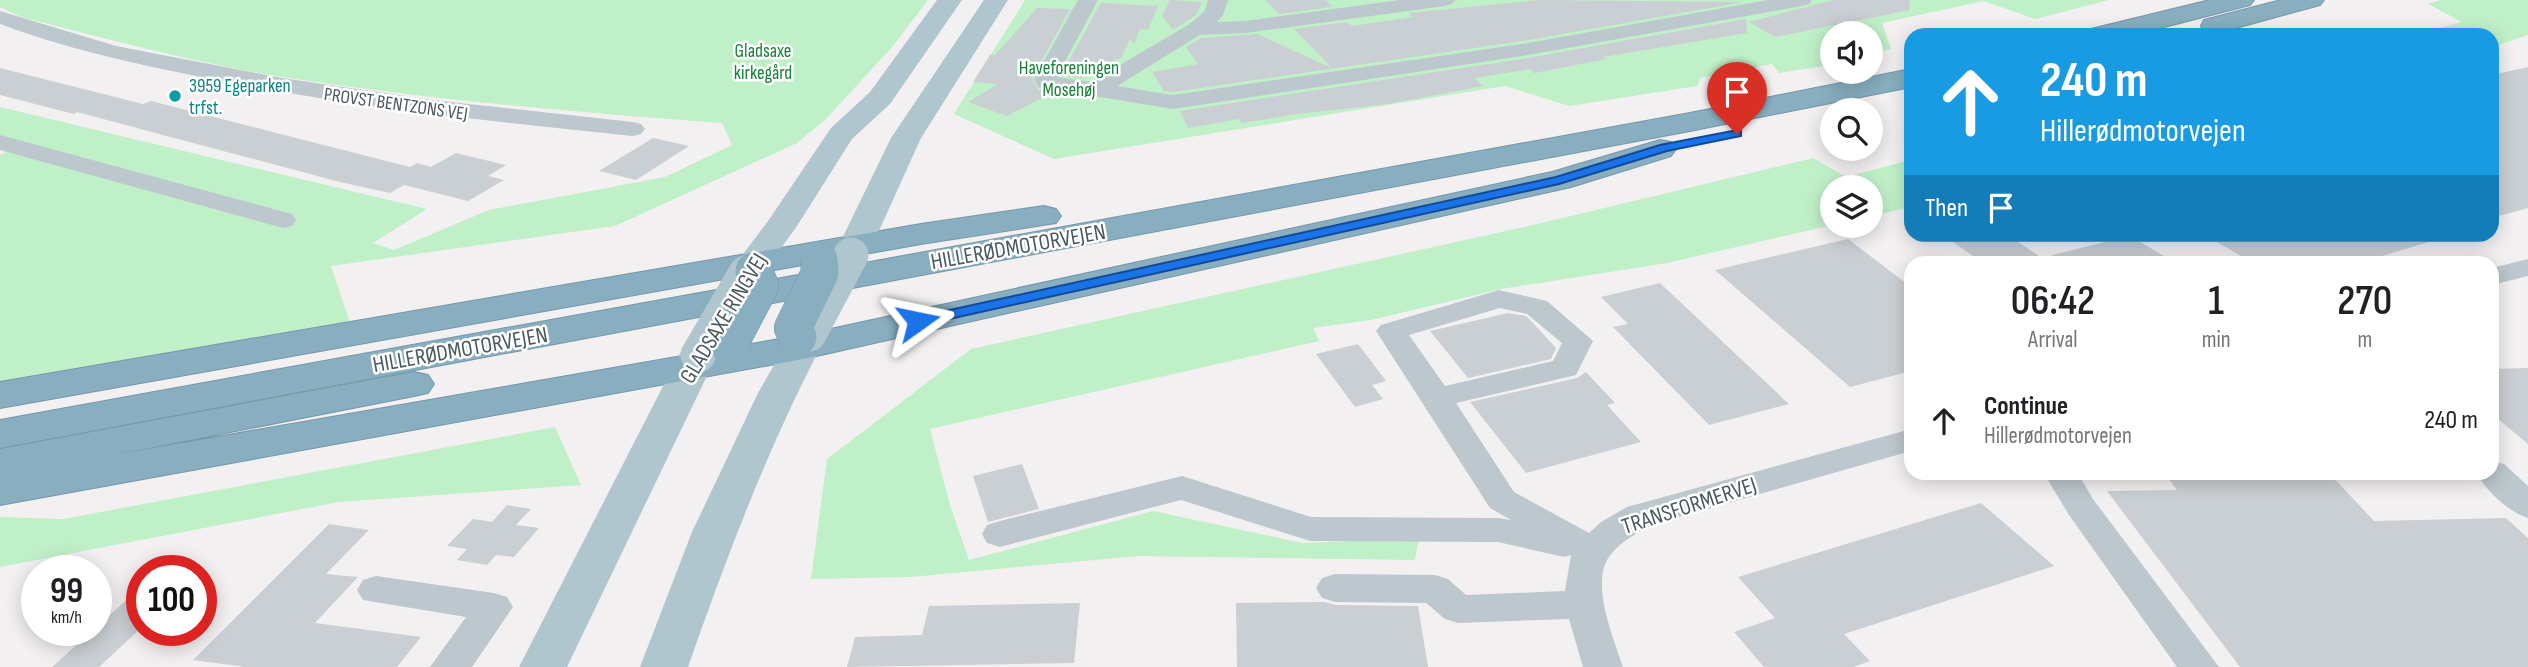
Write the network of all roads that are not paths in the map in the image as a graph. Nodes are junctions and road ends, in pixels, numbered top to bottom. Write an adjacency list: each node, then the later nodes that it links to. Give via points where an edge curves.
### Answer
1 (950, 0): 24 (main road, GLADSAXE RINGVEJ, via 880,98 841,134)
2 (996, 0): 22 (main road)
3 (1088, 0): 14 (street, via 1045,79)
4 (1218, 0): 12 (street, via 1213,15)
5 (1446, 0): 12 (street, via 1245,27)
6 (1802, 0): 14 (street, via 1509,52 1173,102)
7 (2241, 0): 10 (highway)
8 (2311, 0): 11 (highway)
9 (0, 17): 18 (street, PROVST BENTZONS VEJ, via 117,53 331,95)
10 (2129, 28)
11 (2205, 28)
12 (1195, 29): 14 (street)
13 (1904, 80): 19 (highway, HILLERØDMOTORVEJEN)
14 (1093, 90)
15 (1904, 99): 16 (highway)
16 (1883, 104)
17 (1820, 116): 19 (highway, HILLERØDMOTORVEJEN)
18 (633, 129)
19 (1677, 135): 22 (highway, via 1598,128); 26 (highway, via 1545,183); 30 (highway, HILLERØDMOTORVEJEN); 34 (highway, HILLERØDMOTORVEJEN)
20 (0, 142): 21 (street)
21 (283, 220)
22 (834, 253): 24 (highway); 26 (highway, bridge, via 793,328)
23 (2528, 267): 25 (street)
24 (751, 269): 27 (highway, bridge, via 760,286 734,335); 28 (highway)
25 (2499, 275)
26 (803, 340): 27 (highway); 46 (main road, via 714,532)
27 (715, 358): 37 (highway); 45 (main road, GLADSAXE RINGVEJ)
28 (0, 395)
29 (1437, 398): 29 (street, via 1565,368 1578,341 1537,307 1499,299 1391,331); 40 (street, via 1502,500)
30 (181, 400): 31 (highway); 32 (highway, HILLERØDMOTORVEJEN)
31 (0, 415)
32 (0, 433)
33 (1904, 442): 40 (street, TRANSFORMERVEJ, via 1639,516 1612,529)
34 (0, 463)
35 (2499, 479): 38 (street)
36 (2065, 480): 48 (street)
37 (0, 490)
38 (2528, 506)
39 (1000, 534): 40 (street, via 1182,488 1310,529 1498,530)
40 (1592, 550): 43 (street, via 1583,583)
41 (1335, 588): 43 (street, via 1434,589 1458,609)
42 (376, 590): 44 (street, via 494,607)
43 (1584, 604): 47 (street)
44 (450, 667)
45 (543, 667)
46 (664, 667)
47 (1603, 667)
48 (2200, 667)

